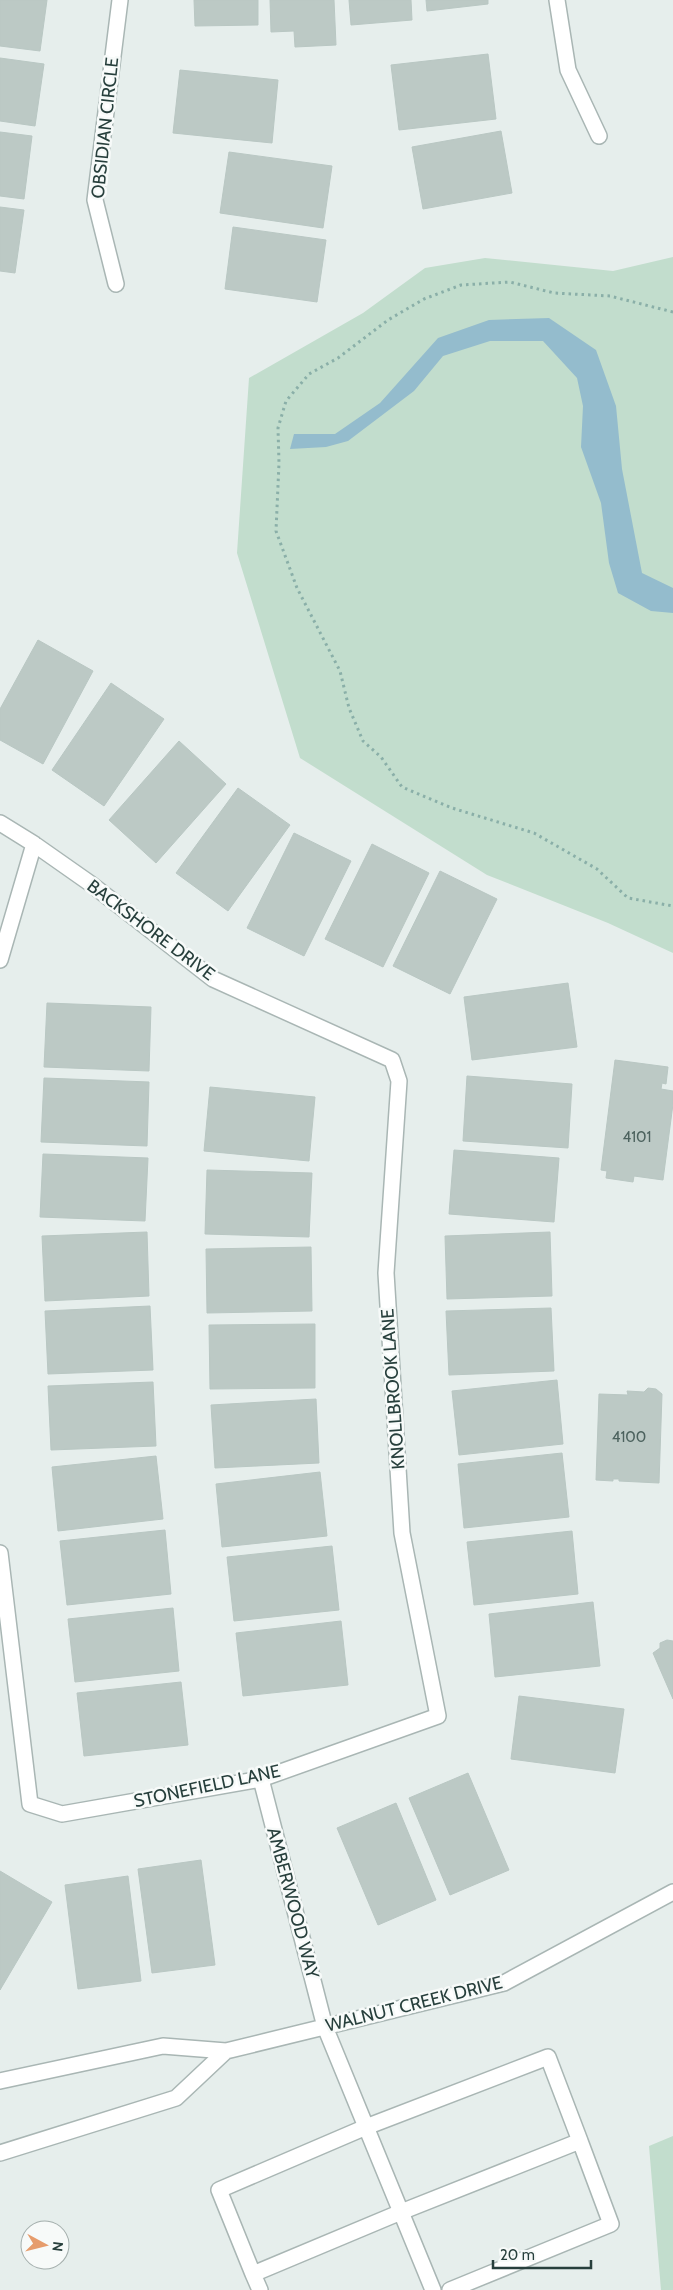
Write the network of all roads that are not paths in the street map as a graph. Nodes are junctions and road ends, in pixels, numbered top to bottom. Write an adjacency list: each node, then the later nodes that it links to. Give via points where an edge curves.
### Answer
1 (120, 0): 4 (street, OBSIDIAN CIRCLE, via 95,200)
2 (558, 0): 3 (street, via 568,70)
3 (599, 136)
4 (116, 284)
5 (0, 823): 6 (street, BACKSHORE DRIVE)
6 (34, 844): 7 (street); 8 (street, BACKSHORE DRIVE, via 213,979)
7 (0, 960)
8 (392, 1060): 10 (street, KNOLLBROOK LANE, via 399,1081 386,1272 402,1533)
9 (0, 1553): 11 (street, STONEFIELD LANE, via 30,1804 62,1814)
10 (438, 1716): 11 (street, STONEFIELD LANE)
11 (261, 1779): 13 (street, AMBERWOOD WAY)
12 (673, 1892): 13 (street, WALNUT CREEK DRIVE, via 504,1983)
13 (325, 2027): 14 (street, WALNUT CREEK DRIVE); 16 (street, AMBERWOOD WAY)
14 (226, 2051): 15 (street, WALNUT CREEK DRIVE, via 163,2046); 18 (street, WALNUT CREEK DRIVE, via 176,2098)
15 (0, 2081)
16 (366, 2127): 17 (street, via 548,2056); 19 (street, AMBERWOOD WAY); 20 (street, via 219,2190)
17 (580, 2141): 19 (street); 23 (street, via 611,2224)
18 (0, 2153)
19 (401, 2212): 20 (street); 22 (street, AMBERWOOD WAY)
20 (253, 2274): 21 (street)
21 (260, 2290)
22 (433, 2290)
23 (450, 2290)

